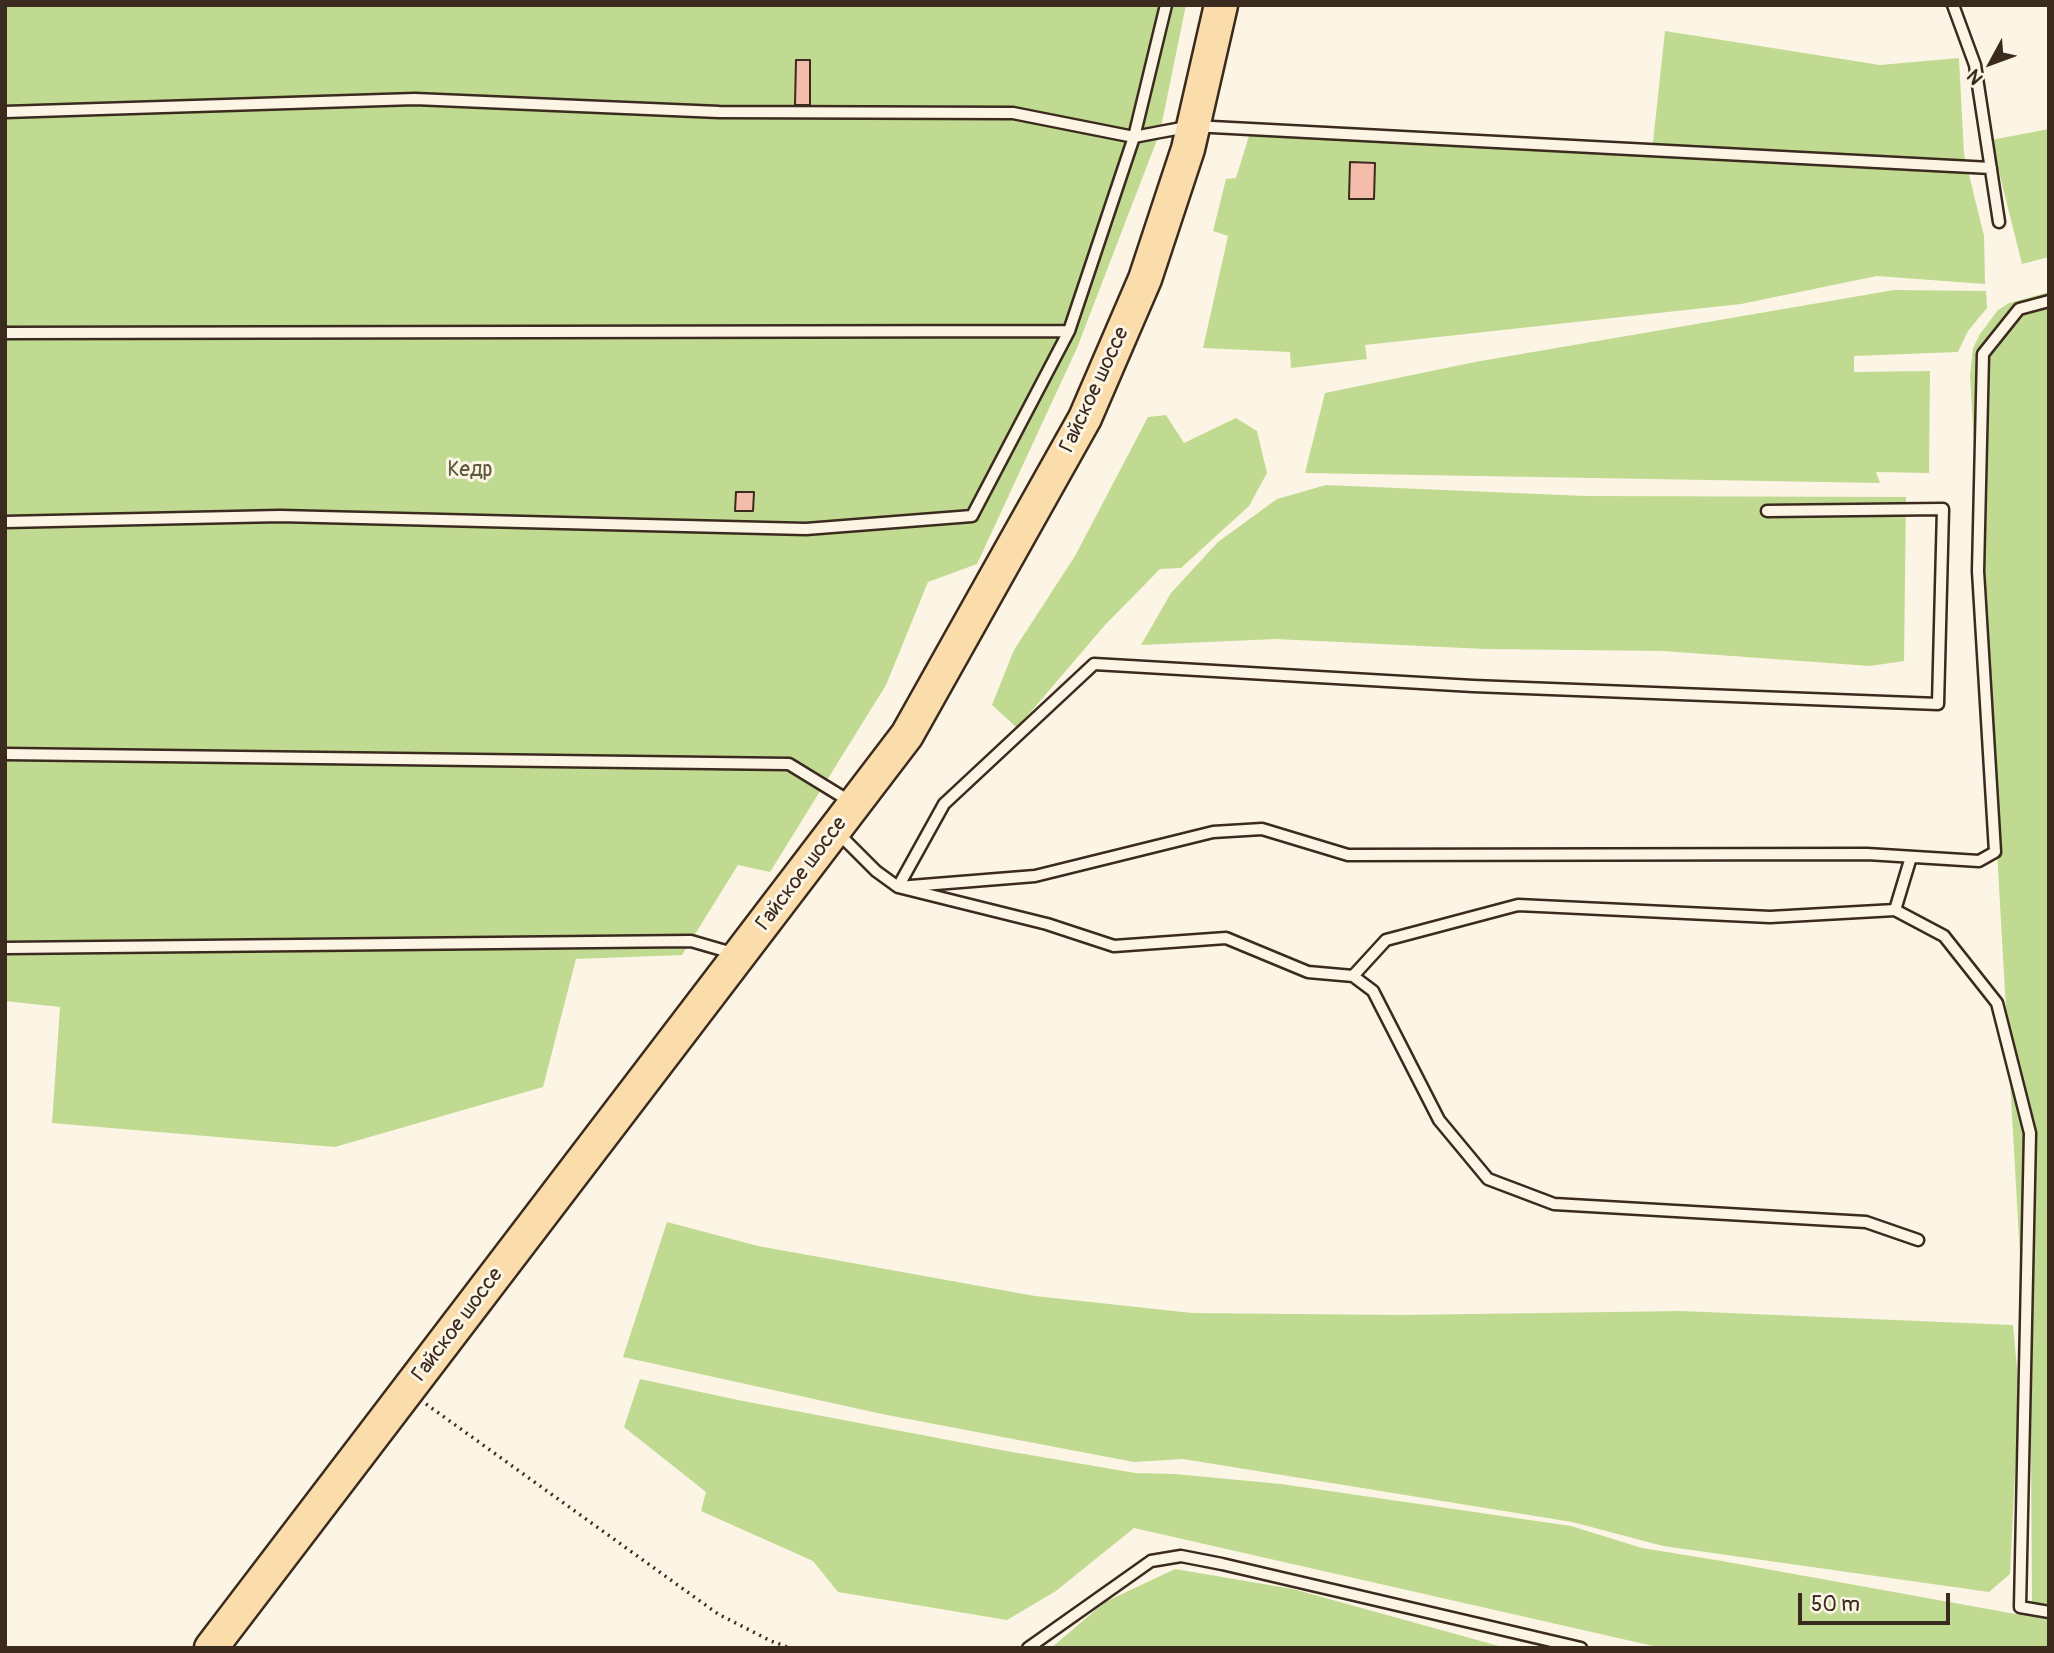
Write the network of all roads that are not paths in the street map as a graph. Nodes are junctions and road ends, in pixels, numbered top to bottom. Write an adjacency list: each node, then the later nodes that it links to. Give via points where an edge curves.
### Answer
1 (1166, 5): 6 (lane)
2 (1221, 5): 5 (main road, Гайское шоссе)
3 (1953, 5): 7 (lane, via 1975,65)
4 (5, 112): 6 (lane, via 415,99 719,113 1013,113)
5 (1194, 126): 6 (lane); 7 (lane); 15 (main road, Гайское шоссе, via 1145,279 1086,418 907,735)
6 (1134, 137): 10 (lane)
7 (1991, 168): 8 (lane)
8 (1999, 222)
9 (2049, 301): 17 (lane, via 2019,309 1983,354 1978,571 1994,852 1979,861)
10 (1069, 331): 11 (lane); 13 (lane, via 972,516 806,529 280,516)
11 (5, 333)
12 (1768, 511): 18 (lane, via 1943,509 1938,704 1473,686 1094,664 944,804)
13 (5, 522)
14 (5, 754): 15 (lane, via 789,764)
15 (855, 804): 16 (main road, Гайское шоссе)
16 (835, 830): 18 (lane); 21 (main road, Гайское шоссе)
17 (1911, 857): 18 (lane, via 1348,855 1262,829 1213,832 1035,876); 19 (lane)
18 (898, 887): 22 (lane, via 1048,924 1114,946 1226,939 1308,972)
19 (1895, 911): 22 (lane, via 1770,917 1518,905 1386,940); 24 (lane, via 1944,936 1997,1003 2030,1133 2020,1607)
20 (5, 948): 21 (lane, via 691,941)
21 (740, 955): 25 (main road, Гайское шоссе)
22 (1353, 976): 23 (lane, via 1373,991 1439,1120 1488,1179 1554,1204 1866,1222)
23 (1918, 1240)
24 (2049, 1612)
25 (211, 1648)
26 (1028, 1648): 27 (lane, via 1151,1561 1181,1556)
27 (1581, 1648)

